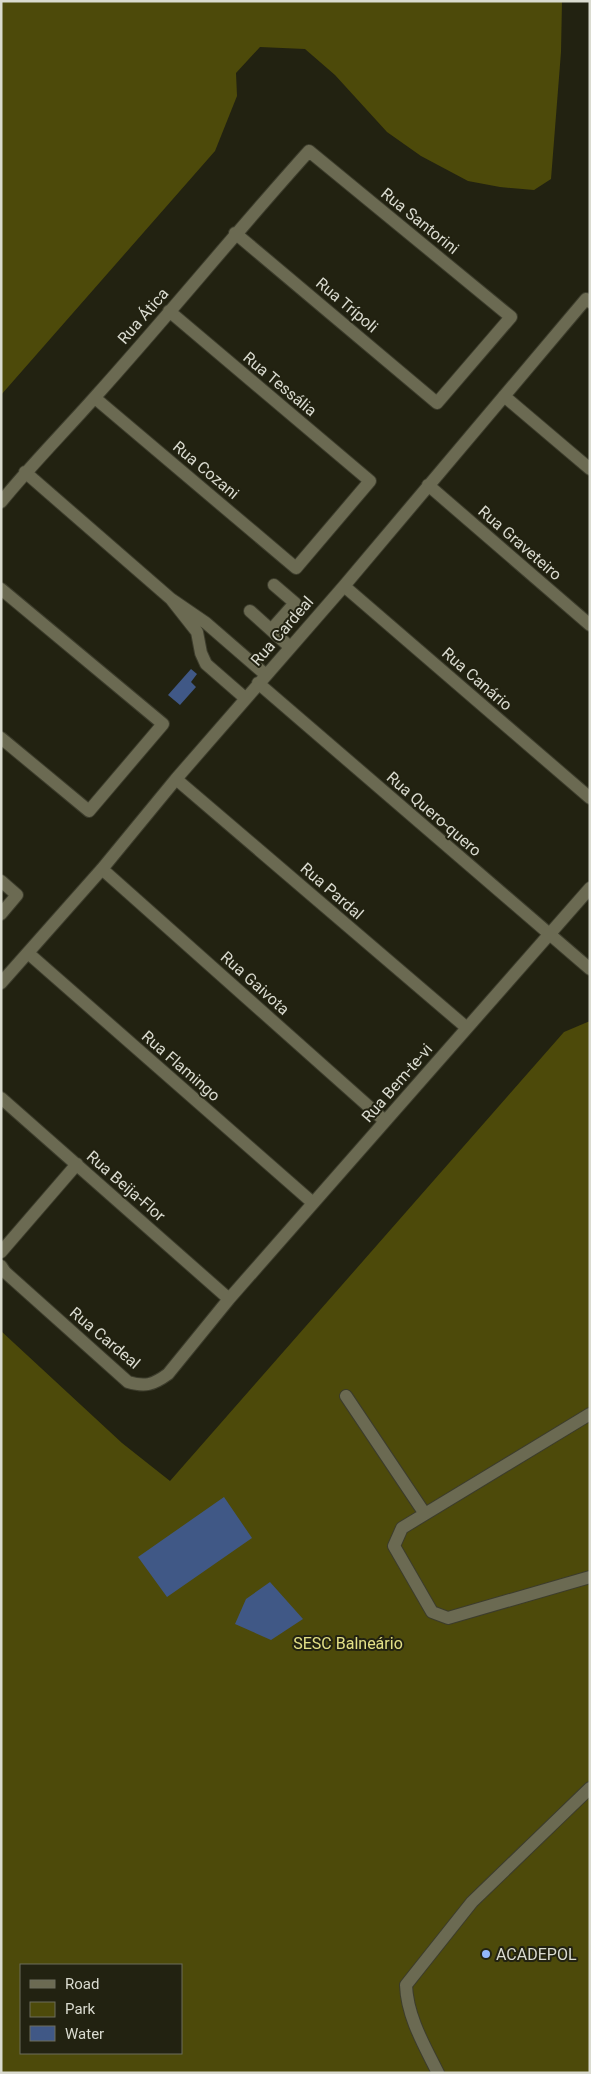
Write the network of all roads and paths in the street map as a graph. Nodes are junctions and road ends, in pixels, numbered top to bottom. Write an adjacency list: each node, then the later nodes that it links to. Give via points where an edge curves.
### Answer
1 (309, 151): 2 (street, Rua Ática); 7 (street, Rua Santorini, via 511,317)
2 (236, 233): 4 (street, Rua Ática); 7 (street, Rua Trípoli)
3 (588, 301): 5 (street, Rua Cardeal)
4 (169, 311): 6 (street, Rua Ática); 12 (street, Rua Tessália, via 370,481)
5 (504, 396): 8 (street); 10 (street, Rua Cardeal)
6 (95, 398): 9 (street, Rua Ática); 12 (street, Rua Cozani)
7 (437, 403)
8 (590, 469)
9 (26, 472): 11 (street, Rua Ática); 16 (street)
10 (428, 485): 14 (street, Rua Cardeal); 18 (street, Rua Graveteiro)
11 (1, 502)
12 (296, 568)
13 (274, 585): 19 (street, via 295,603)
14 (344, 586): 20 (street, Rua Cardeal); 24 (street, Rua Canário)
15 (1, 589): 22 (street, via 162,724 88,811)
16 (171, 599): 21 (street, via 210,626 228,651); 21 (street, via 197,632 208,666)
17 (250, 611): 19 (street)
18 (590, 625)
19 (271, 630): 20 (street)
20 (290, 647): 21 (street, Rua Cardeal)
21 (259, 683): 23 (street, Rua Cardeal); 29 (street, Rua Quero-quero)
22 (1, 738)
23 (176, 779): 25 (street, Rua Cardeal); 33 (street, Rua Pardal)
24 (590, 798)
25 (102, 869): 30 (street, Rua Cardeal); 35 (street, Rua Gaivota)
26 (1, 881): 28 (street, via 17,895)
27 (590, 888): 29 (street, Rua Bem-te-vi)
28 (1, 914)
29 (549, 935): 31 (street, Rua Quero-quero); 33 (street, Rua Bem-te-vi)
30 (28, 953): 32 (street, Rua Cardeal); 37 (street, Rua Flamingo)
31 (590, 969)
32 (1, 983)
33 (467, 1028): 35 (street, Rua Bem-te-vi)
34 (1, 1098): 36 (street, Rua Beija-Flor)
35 (386, 1122): 37 (street, Rua Bem-te-vi)
36 (76, 1164): 38 (street); 40 (street, Rua Beija-Flor)
37 (313, 1203): 40 (street, Rua Bem-te-vi)
38 (1, 1252)
39 (1, 1266): 40 (street, Rua Cardeal, via 128,1382 143,1386 156,1384 168,1374)
40 (229, 1299)
41 (346, 1396): 43 (street)
42 (590, 1414): 43 (street)
43 (425, 1514): 44 (street, via 402,1528 394,1546 432,1612 448,1618)
44 (590, 1577)
45 (590, 1788): 46 (street, via 472,1902 406,1985 406,2003)
46 (438, 2073)

